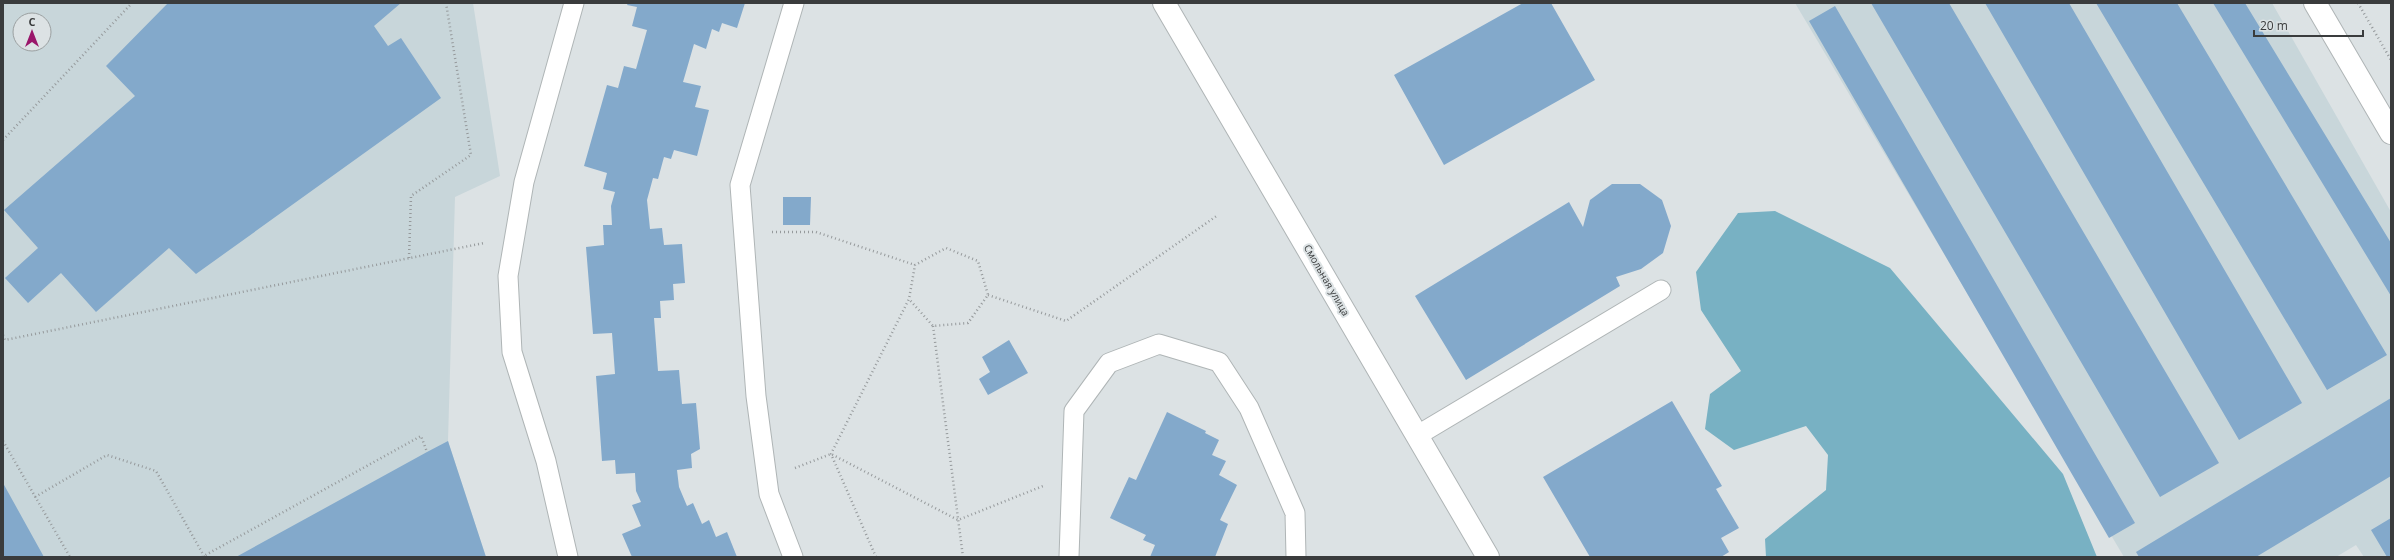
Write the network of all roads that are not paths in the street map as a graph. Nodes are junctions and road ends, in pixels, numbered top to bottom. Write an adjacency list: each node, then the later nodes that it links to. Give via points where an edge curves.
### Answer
1 (574, 3): 8 (lane, via 524,182 508,276 512,352 546,461)
2 (794, 3): 9 (lane, via 740,185 756,396 766,478 769,494)
3 (1165, 3): 7 (street, Смольная улица)
4 (2315, 3): 5 (street)
5 (2391, 133)
6 (1661, 290): 7 (lane)
7 (1418, 435): 12 (street, Смольная улица)
8 (568, 557)
9 (793, 557)
10 (1069, 557): 11 (lane, via 1074,411 1109,363 1160,344 1219,362 1249,408 1295,513)
11 (1296, 557)
12 (1488, 557)

